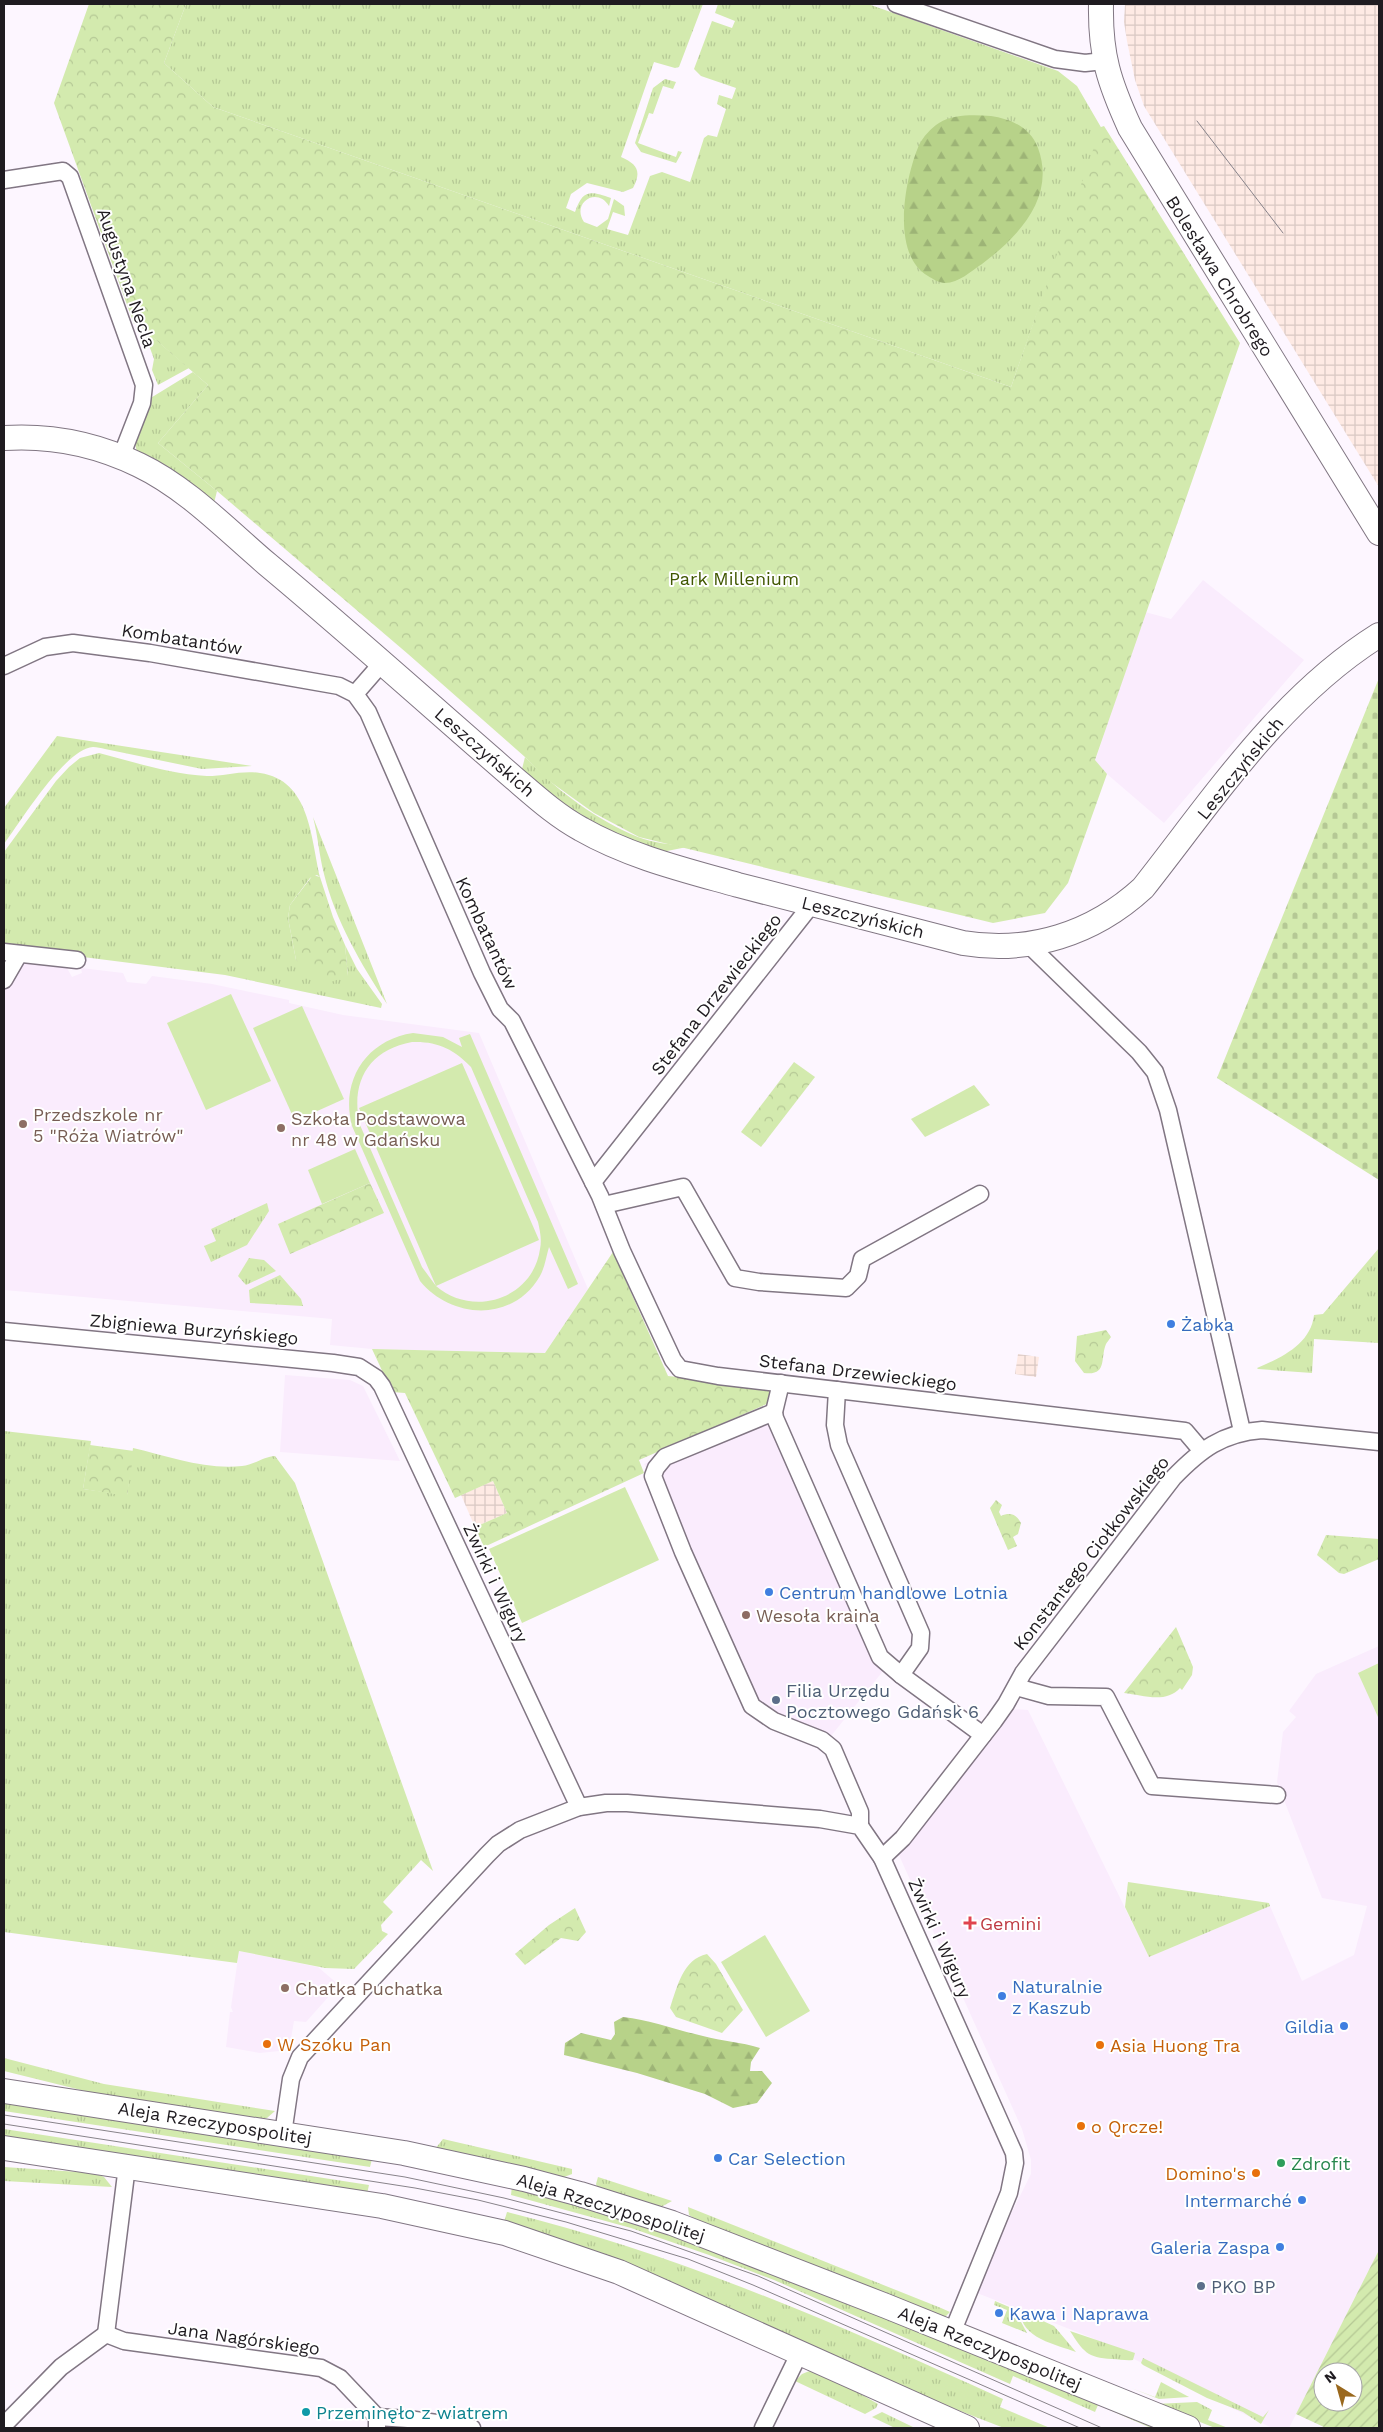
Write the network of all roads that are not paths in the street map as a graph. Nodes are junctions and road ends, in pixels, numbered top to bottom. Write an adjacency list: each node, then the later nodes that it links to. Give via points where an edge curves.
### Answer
1 (896, 4): 3 (street, via 1055,59 1085,63)
2 (1101, 4): 3 (street, Bolesława Chrobrego, via 1100,35)
3 (1104, 61): 7 (street, Bolesława Chrobrego, via 1130,128)
4 (4, 180): 6 (street, Augustyna Necla, via 63,171 70,177 144,385 142,403)
5 (4, 438): 6 (street, Leszczyńskich, via 23,436 71,441)
6 (121, 457): 9 (street, Leszczyńskich, via 163,479 188,498)
7 (1379, 533)
8 (1379, 636): 13 (street, Leszczyńskich, via 1323,675 1293,704 1143,888 1124,906 1087,927)
9 (382, 662): 11 (street); 12 (street, Leszczyńskich, via 549,808 580,829 634,855)
10 (4, 666): 11 (street, Kombatantów, via 45,648 73,643 339,686)
11 (355, 694): 17 (street, Kombatantów, via 368,712 482,973 500,1009 512,1020)
12 (812, 904): 13 (street, Leszczyńskich, via 963,943 987,947); 17 (street, Stefana Drzewieckiego)
13 (1029, 945): 25 (street, via 1126,1038 1155,1072 1168,1110)
14 (12, 953): 15 (street); 16 (street)
15 (77, 960)
16 (4, 980)
17 (593, 1182): 19 (street, Stefana Drzewieckiego)
18 (980, 1194): 19 (street, via 862,1259 858,1276 846,1288 735,1278 683,1187)
19 (604, 1205): 22 (street, Stefana Drzewieckiego, via 622,1251 680,1369)
20 (4, 1331): 21 (street, Zbigniewa Burzyńskiego, via 333,1363 359,1367)
21 (376, 1378): 32 (street, Żwirki i Wigury)
22 (781, 1383): 23 (street, Stefana Drzewieckiego); 24 (street)
23 (838, 1390): 27 (street, Stefana Drzewieckiego, via 1185,1430); 28 (street, via 835,1425 839,1445 921,1633 920,1648)
24 (774, 1412): 28 (street, via 880,1657); 33 (street, via 665,1458 653,1476 752,1706 774,1721 833,1749 860,1812)
25 (1242, 1431): 26 (street, Konstantego Ciołkowskiego, via 1286,1432); 27 (street, Konstantego Ciołkowskiego)
26 (1379, 1442)
27 (1202, 1451): 29 (street, Konstantego Ciołkowskiego, via 1173,1478 1023,1673)
28 (901, 1675): 30 (street)
29 (1016, 1687): 30 (street, Konstantego Ciołkowskiego); 31 (street, via 1049,1696 1106,1698 1152,1786)
30 (983, 1735): 34 (street, Konstantego Ciołkowskiego, via 904,1838)
31 (1276, 1794)
32 (578, 1806): 33 (street, via 627,1803 820,1819); 36 (street, via 520,1830 498,1844 308,2047 296,2064 291,2079)
33 (860, 1826): 34 (street, Żwirki i Wigury)
34 (882, 1858): 39 (street, Żwirki i Wigury, via 1012,2146 1015,2163 1009,2193)
35 (4, 2091): 36 (street, Aleja Rzeczypospolitej)
36 (283, 2134): 39 (street, Aleja Rzeczypospolitej, via 404,2153 580,2194 672,2223)
37 (4, 2148): 38 (street)
38 (127, 2166): 40 (street); 41 (street, via 382,2206 505,2233 619,2272)
39 (952, 2333): 47 (street, Aleja Rzeczypospolitej)
40 (106, 2334): 42 (street, Jana Nagórskiego, via 124,2340 321,2368 340,2378); 43 (street, via 61,2367)
41 (800, 2352): 45 (street); 46 (street)
42 (377, 2423): 44 (street, via 408,2419)
43 (4, 2425)
44 (472, 2428)
45 (763, 2428)
46 (967, 2428)
47 (1188, 2428)

